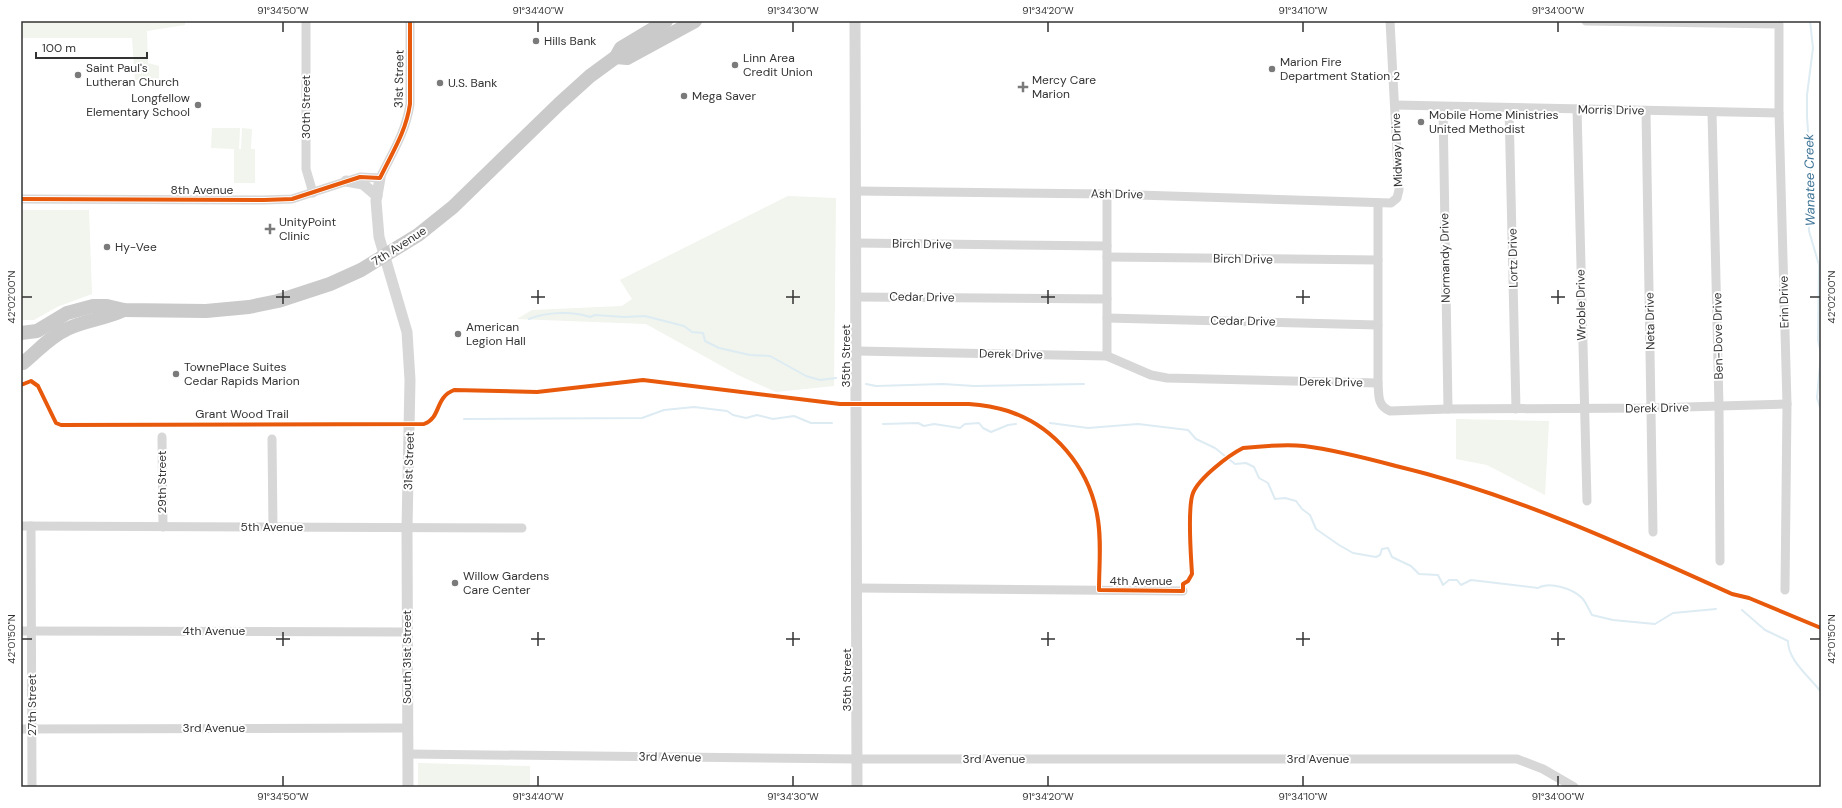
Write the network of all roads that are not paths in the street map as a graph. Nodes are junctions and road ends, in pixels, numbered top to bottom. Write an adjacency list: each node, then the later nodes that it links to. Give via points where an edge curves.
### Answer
1 (306, 21): 19 (street, 30th Street, via 306,169)
2 (410, 21): 16 (street, 31st Street, via 408,118)
3 (666, 21): 8 (main road, 7th Avenue, via 621,48)
4 (695, 21): 8 (main road, 7th Avenue, via 627,58)
5 (855, 21): 18 (street, 35th Street)
6 (1390, 21): 9 (street, Midway Drive)
7 (1586, 21): 15 (street, Erin Drive, via 1779,24)
8 (616, 57): 26 (main road, 7th Avenue, via 559,104 453,207 418,235)
9 (1395, 105): 10 (street, Morris Drive); 23 (street, Midway Drive, via 1399,190 1397,198 1392,203)
10 (1443, 107): 11 (street, Morris Drive); 43 (street, Normandy Drive)
11 (1510, 108): 12 (street, Morris Drive); 44 (street, Lortz Drive)
12 (1577, 109): 13 (street, Morris Drive); 41 (street, Wroble Drive)
13 (1646, 111): 14 (street, Morris Drive); 42 (street, Neta Drive)
14 (1712, 112): 15 (street, Morris Drive); 40 (street, Ben-Dove Drive)
15 (1779, 113): 39 (street, Erin Drive)
16 (380, 178): 17 (street, 8th Avenue, via 360,177); 21 (street, 31st Street)
17 (346, 181): 19 (street, 8th Avenue); 21 (street, via 362,184)
18 (856, 191): 20 (street, Ash Drive); 24 (street, 35th Street)
19 (313, 193): 22 (street, 8th Avenue, via 292,199 264,200)
20 (1108, 194): 23 (street, Ash Drive); 25 (street)
21 (377, 196): 26 (street, 31st Street, via 379,237)
22 (21, 199)
23 (1378, 202): 28 (street)
24 (856, 243): 25 (street, Birch Drive); 29 (street, 35th Street)
25 (1107, 246): 27 (street)
26 (385, 256): 31 (main road, 7th Avenue, via 330,284 278,301 223,310); 51 (street, 31st Street, via 407,332 410,380)
27 (1107, 257): 28 (street, Birch Drive); 30 (street)
28 (1378, 260): 33 (street)
29 (856, 297): 30 (street, Cedar Drive); 35 (street, 35th Street)
30 (1107, 299): 32 (street)
31 (124, 310): 34 (main road, 7th Avenue, via 107,306 79,309 67,313 37,331); 37 (main road, 7th Avenue, via 112,316 68,328)
32 (1107, 318): 33 (street, Cedar Drive); 36 (street)
33 (1378, 325): 38 (street)
34 (21, 333)
35 (856, 351): 36 (street, Derek Drive); 55 (street, 35th Street)
36 (1107, 356): 38 (street, Derek Drive, via 1151,375 1167,378)
37 (22, 360)
38 (1378, 383): 43 (street, Derek Drive, via 1380,403 1390,411)
39 (1787, 404): 40 (street, Derek Drive); 56 (street, Erin Drive)
40 (1719, 406): 42 (street, Derek Drive); 54 (street, Ben-Dove Drive)
41 (1584, 408): 42 (street, Derek Drive); 44 (street, Derek Drive); 47 (street, Wroble Drive)
42 (1652, 408): 53 (street, Neta Drive)
43 (1448, 409): 44 (street, Derek Drive)
44 (1516, 409)
45 (162, 437): 49 (street, 29th Street)
46 (272, 439): 50 (street)
47 (1586, 501)
48 (26, 526): 49 (street, 5th Avenue); 59 (street, 27th Street)
49 (162, 527): 50 (street, 5th Avenue)
50 (273, 527): 51 (street, 5th Avenue)
51 (407, 528): 52 (street, 5th Avenue); 60 (street, South 31st Street)
52 (522, 528)
53 (1653, 532)
54 (1720, 561)
55 (857, 588): 57 (street, 4th Avenue); 65 (street, 35th Street)
56 (1785, 590)
57 (1183, 591)
58 (21, 631): 59 (street, 4th Avenue)
59 (31, 631): 60 (street, 4th Avenue); 63 (street, 27th Street)
60 (407, 632): 61 (street, South 31st Street)
61 (407, 728): 63 (street, 3rd Avenue); 64 (street, South 31st Street)
62 (21, 729): 63 (street, 3rd Avenue)
63 (32, 729): 66 (street, 27th Street)
64 (408, 754): 65 (street, 3rd Avenue); 67 (street, South 31st Street)
65 (857, 759): 68 (street, 35th Street); 69 (street, 3rd Avenue, via 1517,759 1542,769)
66 (32, 787)
67 (408, 787)
68 (857, 787)
69 (1574, 787)

